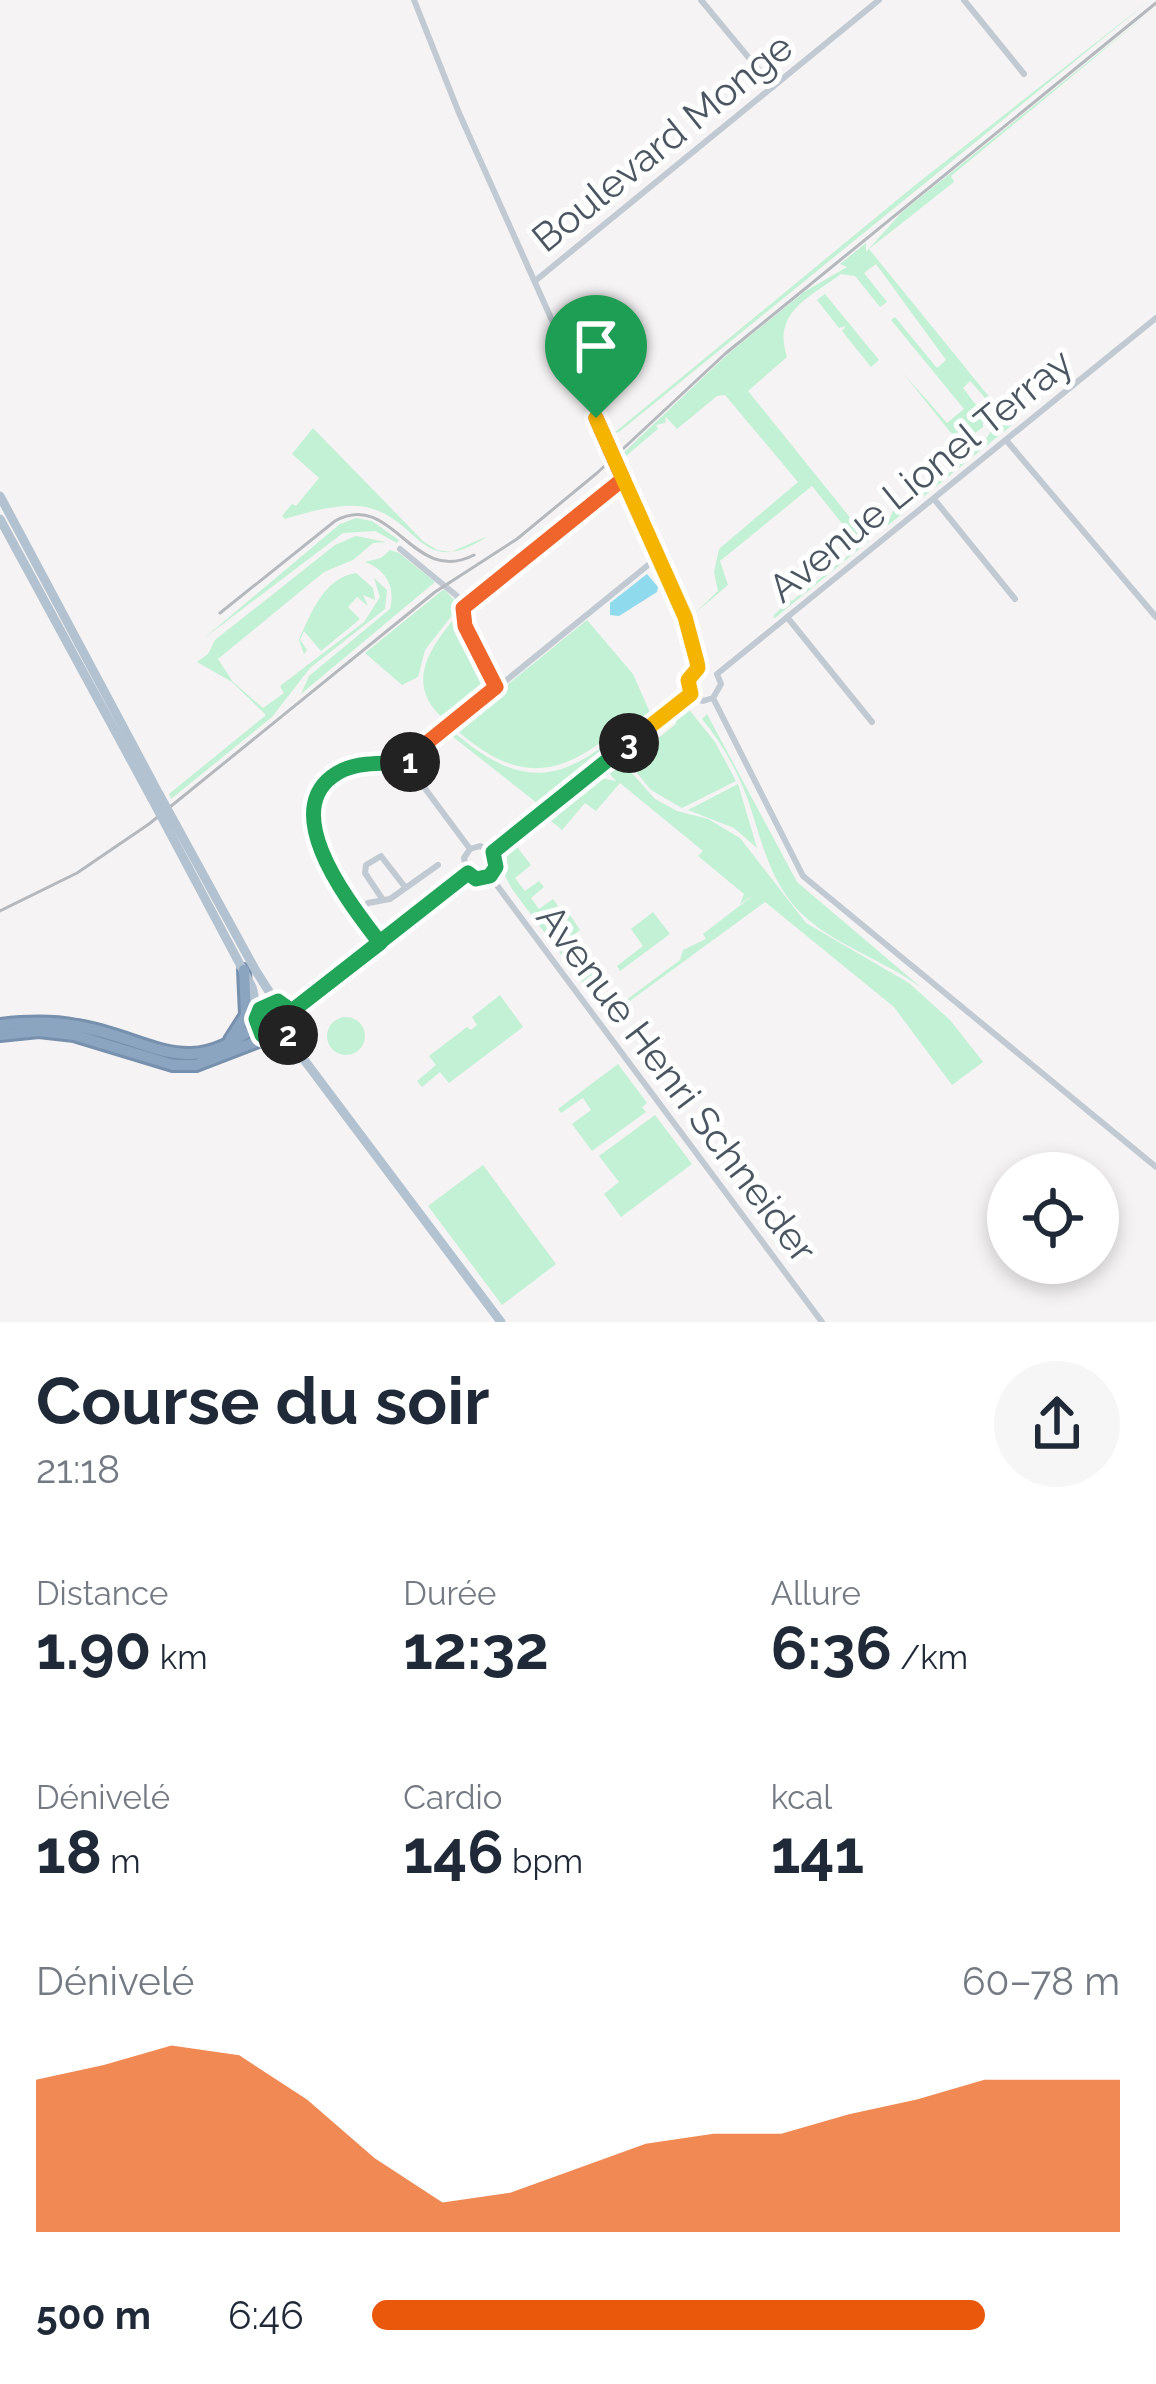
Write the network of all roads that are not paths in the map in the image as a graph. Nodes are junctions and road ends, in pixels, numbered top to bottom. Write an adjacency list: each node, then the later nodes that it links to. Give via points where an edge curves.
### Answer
1 (414, 0): 7 (street)
2 (701, 0): 6 (street)
3 (879, 0): 6 (street, Boulevard Monge)
4 (964, 0): 5 (street)
5 (1024, 74)
6 (773, 87): 7 (street, Boulevard Monge)
7 (535, 280): 10 (street)
8 (1156, 318): 9 (street, Avenue Lionel Terray)
9 (1006, 440): 12 (street, Avenue Lionel Terray); 19 (street)
10 (623, 479): 15 (street); 17 (street)
11 (0, 496): 27 (main road)
12 (934, 499): 16 (street); 18 (street, Avenue Lionel Terray)
13 (0, 519): 27 (main road)
14 (400, 549): 17 (street)
15 (658, 557): 20 (street); 22 (street)
16 (1015, 599)
17 (463, 608): 22 (street)
18 (787, 617): 21 (street, Avenue Lionel Terray); 25 (street)
19 (1156, 617)
20 (698, 668): 21 (street); 23 (street, via 688,680)
21 (717, 674): 24 (street)
22 (496, 687): 26 (street)
23 (691, 694): 24 (street); 30 (street)
24 (713, 698): 49 (street, via 803,875)
25 (872, 722)
26 (410, 762): 29 (street); 36 (street, via 344,770 318,800 321,852)
27 (156, 796): 28 (main road, bridge)
28 (172, 828): 38 (main road); 39 (main road)
29 (470, 849): 30 (street); 32 (street)
30 (493, 852): 33 (street)
31 (438, 865): 34 (street)
32 (468, 873): 33 (street); 37 (street)
33 (490, 876): 51 (street, Avenue Henri Schneider)
34 (405, 887): 35 (street); 35 (street, via 381,856 365,873)
35 (383, 900): 36 (street)
36 (356, 912): 37 (street)
37 (380, 943): 41 (street)
38 (244, 970): 40 (main road); 48 (highway, via 244,1022 224,1045)
39 (278, 1001): 40 (main road); 41 (main road)
40 (260, 1009): 43 (main road)
41 (292, 1011): 44 (main road)
42 (0, 1025): 48 (highway, via 76,1026 166,1054)
43 (256, 1025): 46 (main road); 48 (highway, via 225,1048)
44 (291, 1031): 46 (main road); 47 (main road)
45 (0, 1035): 46 (highway, via 74,1035 173,1065)
46 (271, 1039): 47 (main road)
47 (298, 1052): 50 (main road)
48 (200, 1054)
49 (1156, 1167)
50 (501, 1322)
51 (822, 1322)

